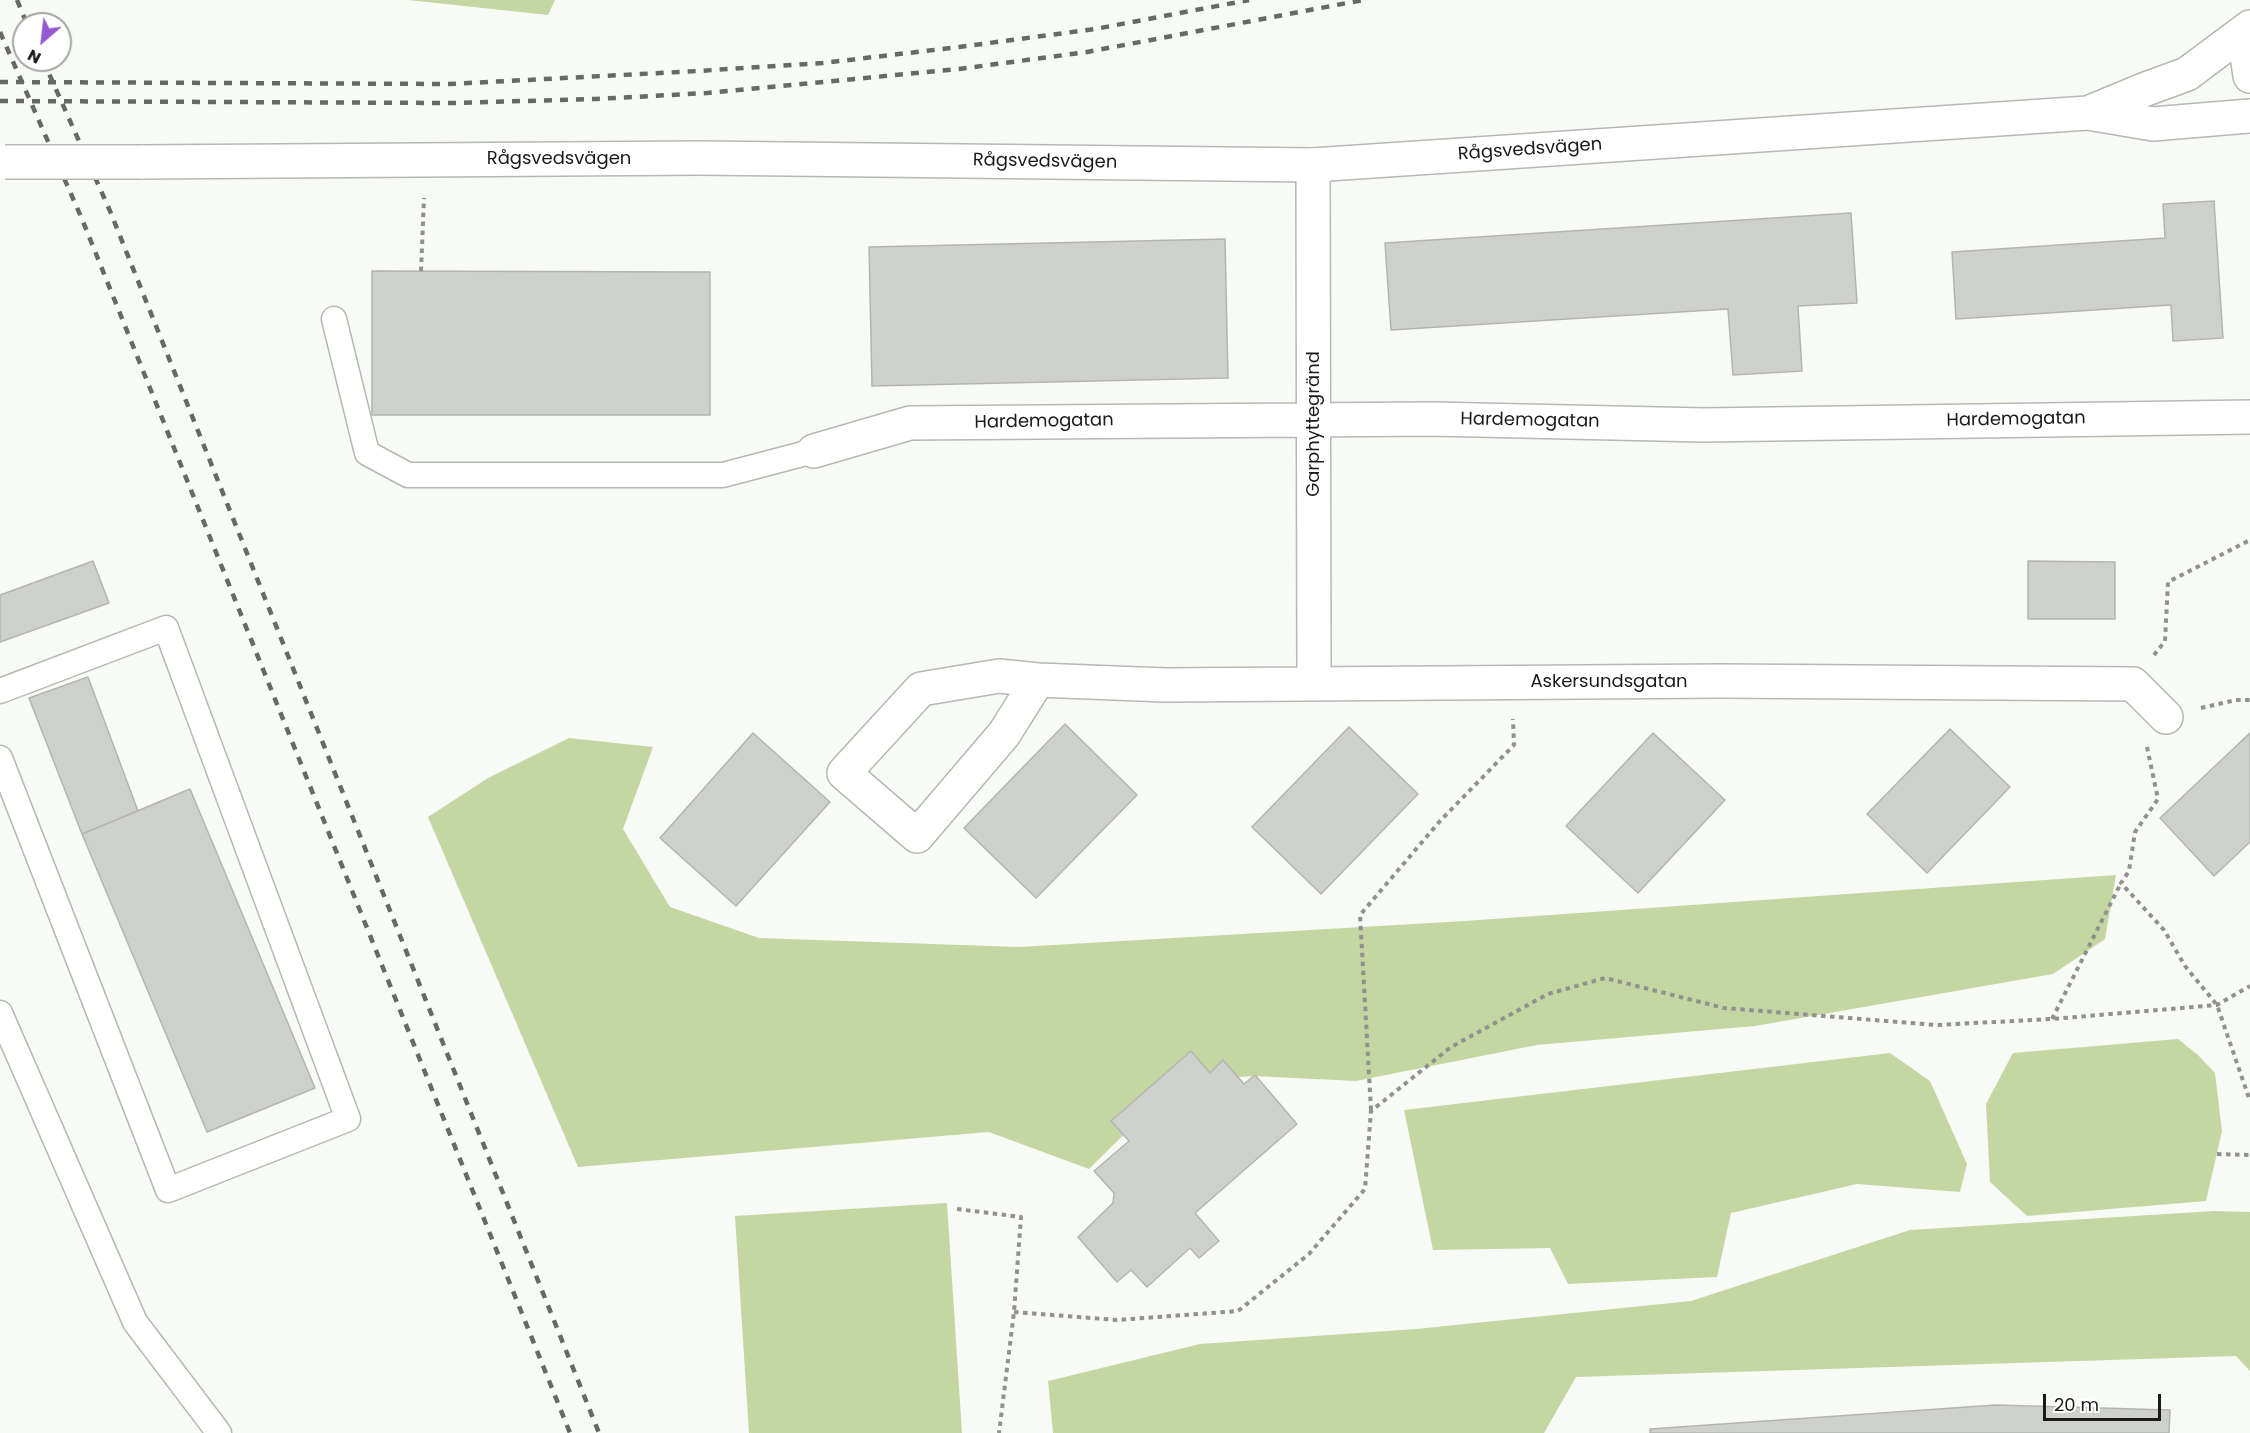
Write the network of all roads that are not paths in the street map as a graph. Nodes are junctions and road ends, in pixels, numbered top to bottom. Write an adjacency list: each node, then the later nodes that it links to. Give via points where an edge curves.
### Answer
1 (2250, 27): 4 (street, Rågsvedsvägen, via 2187,74)
2 (2250, 34): 3 (street, via 2246,48)
3 (2250, 76)
4 (2088, 113): 5 (street, Rågsvedsvägen, via 2153,124); 7 (street, Rågsvedsvägen)
5 (2250, 116)
6 (3, 162): 7 (street, Rågsvedsvägen, bridge, via 700,158)
7 (1313, 165): 10 (street, Garphyttegränd)
8 (334, 319): 11 (lane, via 367,453 408,475 723,475)
9 (2250, 417): 10 (street, Hardemogatan, via 1704,425)
10 (1315, 419): 11 (street, Hardemogatan, via 910,423); 13 (street, Garphyttegränd)
11 (814, 451)
12 (1038, 680): 12 (street, Askersundsgatan, via 999,676 921,689 844,773 917,836 1004,734); 13 (street, Askersundsgatan, via 1165,685)
13 (1314, 683): 15 (street, Askersundsgatan, via 2133,684)
14 (0, 691): 16 (lane, via 166,628 348,1119 168,1190)
15 (2156, 729)
16 (0, 758)
17 (0, 1013): 18 (lane, via 135,1322)
18 (219, 1433)

